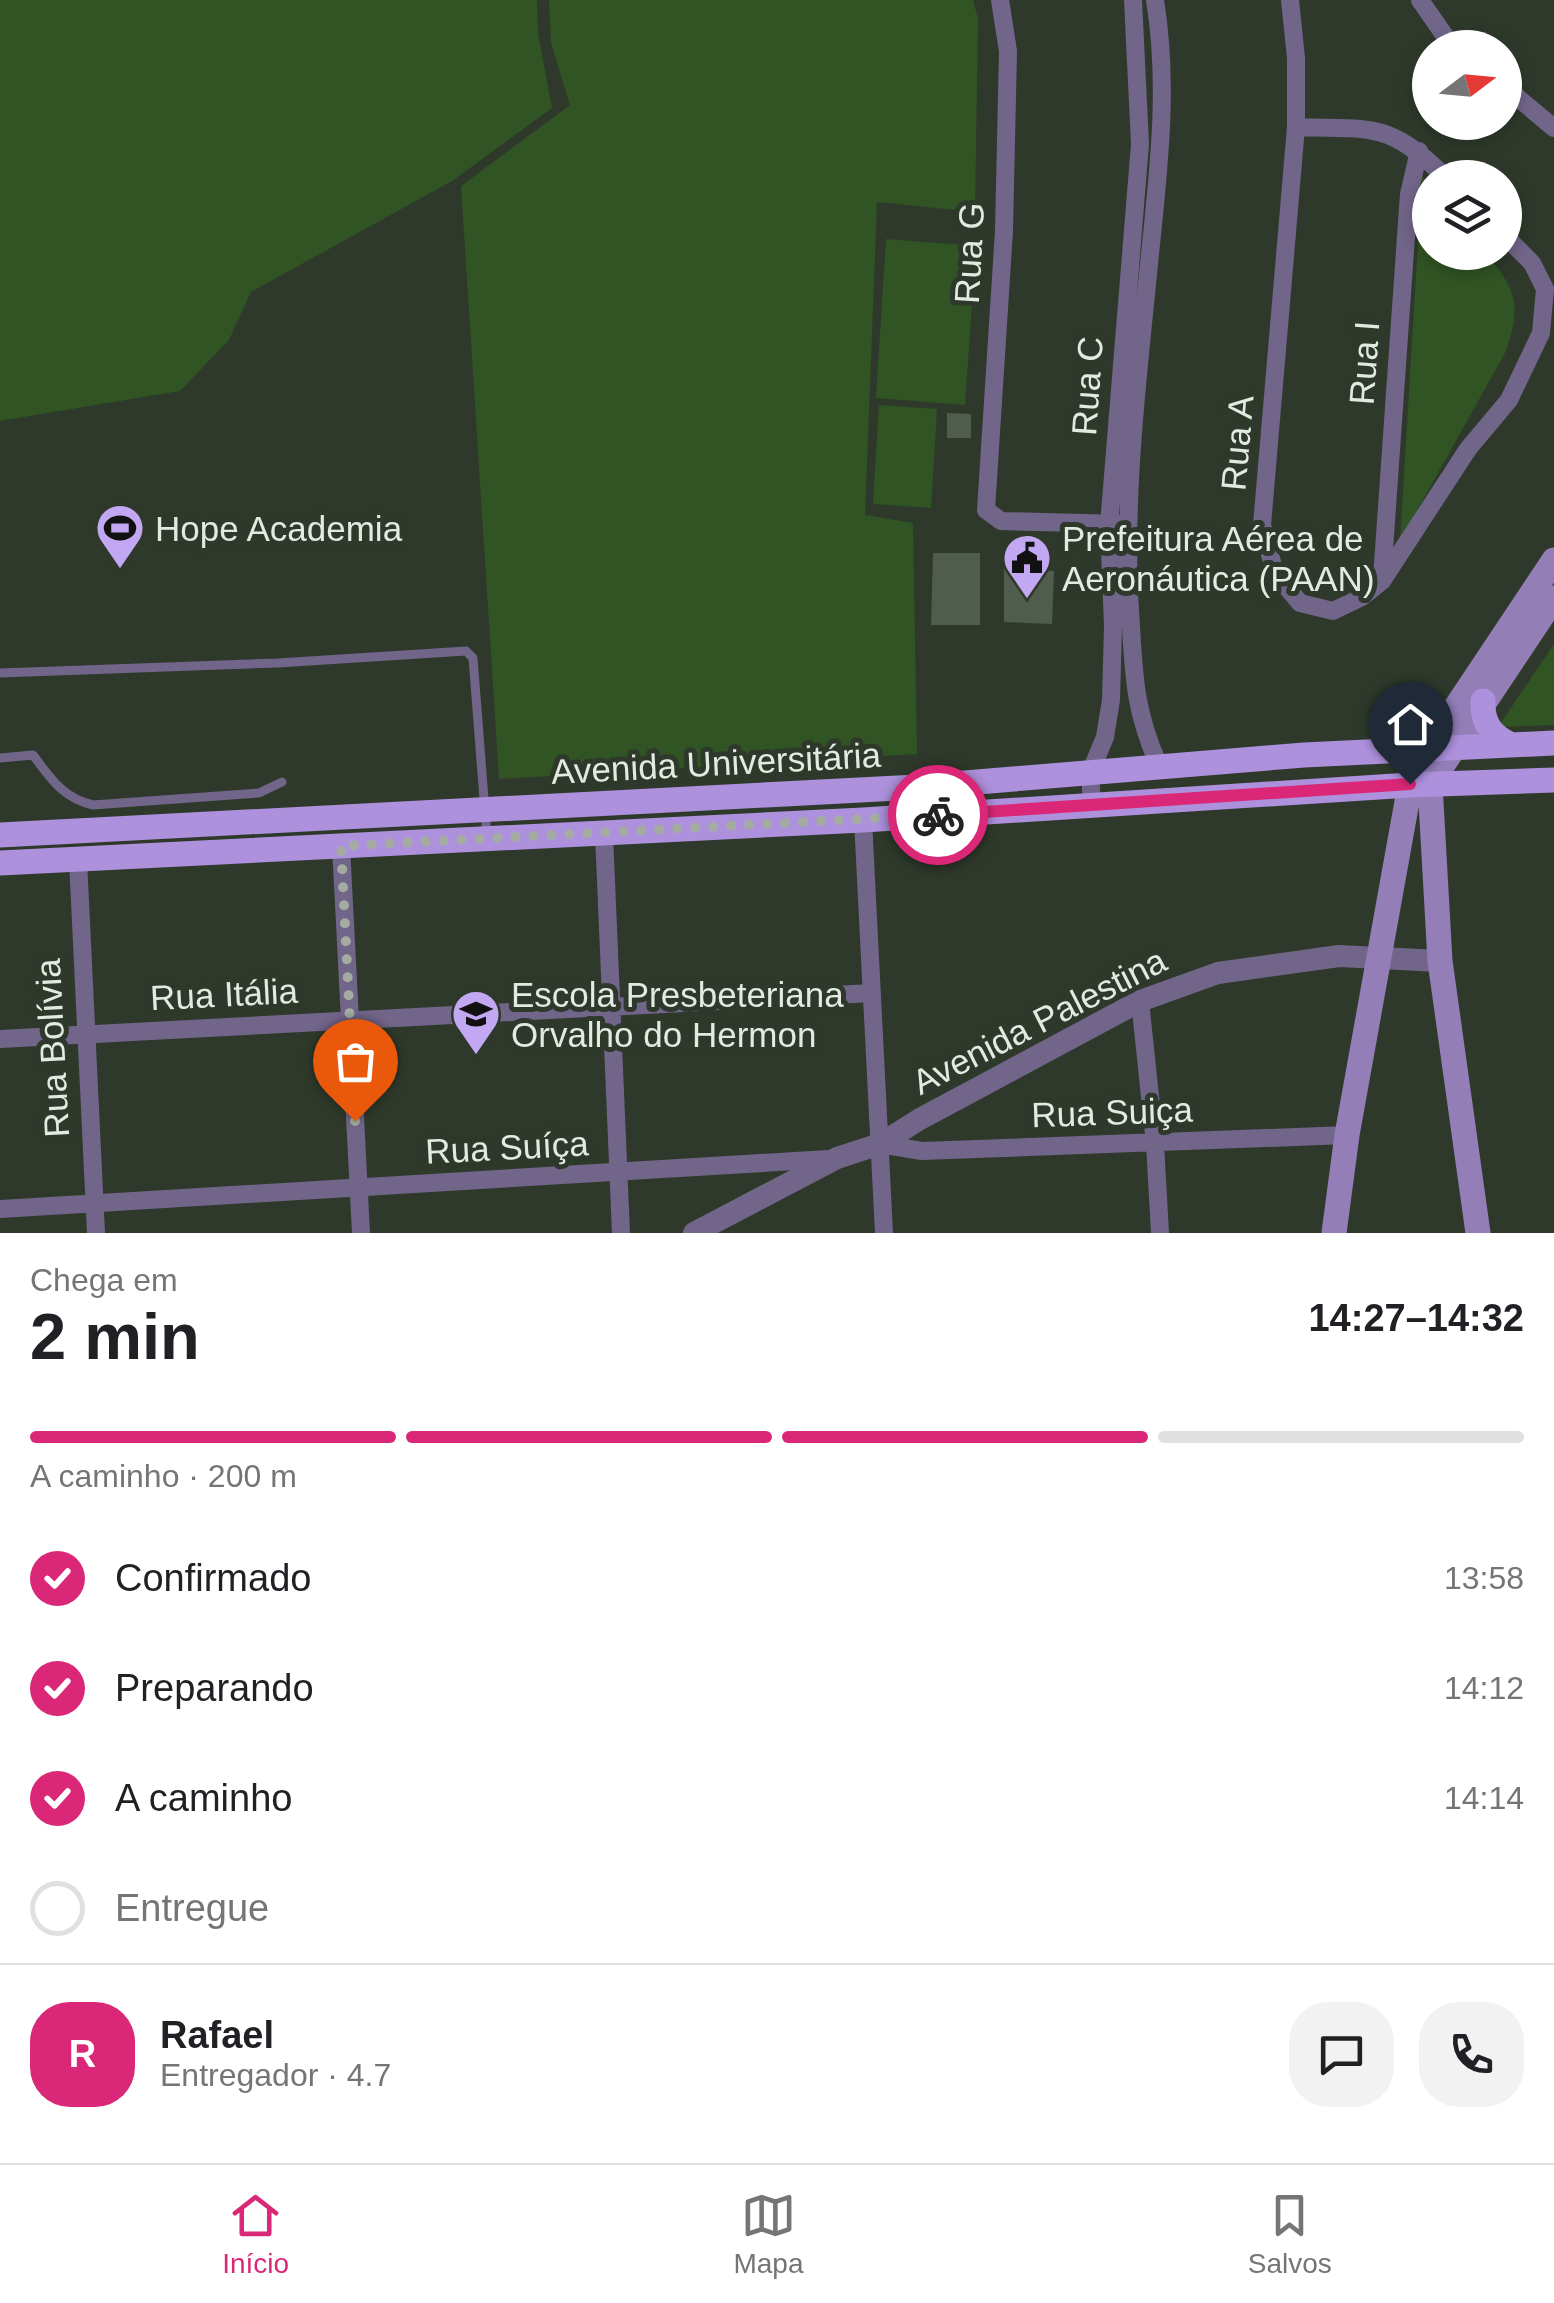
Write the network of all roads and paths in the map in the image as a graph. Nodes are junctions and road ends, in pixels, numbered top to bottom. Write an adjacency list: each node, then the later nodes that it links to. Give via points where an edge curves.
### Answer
1 (1000, 0): 15 (street, Rua G, via 1008,51 1004,231 986,510 1001,521)
2 (1290, 0): 8 (street, Rua A)
3 (1420, 0): 6 (street)
4 (1156, 4): 5 (street); 14 (street, Rua C, via 1162,146)
5 (1134, 6): 13 (street, Rua C, via 1140,144)
6 (1442, 30)
7 (1522, 101): 9 (street)
8 (1296, 127): 10 (street, via 1380,130); 17 (street, Rua A, via 1262,525 1275,573 1300,603 1333,611)
9 (1554, 128)
10 (1419, 150): 11 (street); 17 (street, Rua I, via 1409,194)
11 (1429, 160)
12 (1522, 253): 17 (street, Rua A, via 1544,289 1540,333 1509,400 1468,449)
13 (1127, 276): 14 (street); 15 (street, Rua C)
14 (1148, 277): 15 (street, Rua C)
15 (1118, 525): 19 (street, Rua C)
16 (1554, 560): 26 (main road)
17 (1382, 582)
18 (1554, 598): 23 (main road)
19 (1122, 626): 21 (street, Rua C); 22 (street, Rua C)
20 (0, 673): 37 (lane, via 466,651 473,658)
21 (1135, 699): 22 (street); 29 (street, Rua C)
22 (1111, 700): 30 (street, Rua C)
23 (1483, 701): 25 (main road, via 1488,727); 26 (main road)
24 (1554, 743): 25 (main road, Avenida Universitária)
25 (1512, 745): 26 (main road, Avenida Universitária)
26 (1441, 749): 27 (main road, Avenida Universitária); 34 (main road)
27 (1304, 756): 29 (main road, Avenida Universitária); 35 (main road, via 1297,773)
28 (0, 758): 33 (lane, via 33,755 60,790 93,806 259,793)
29 (1159, 766): 30 (main road, Avenida Universitária)
30 (1090, 773): 31 (main road, Avenida Universitária); 36 (street)
31 (1035, 778): 37 (main road, Avenida Universitária); 38 (main road)
32 (1554, 779): 34 (main road, Avenida Universitária)
33 (282, 782)
34 (1420, 784): 35 (main road, Avenida Universitária); 46 (main road); 47 (main road)
35 (1305, 792): 36 (main road, Avenida Universitária)
36 (1092, 805): 38 (main road, Avenida Universitária)
37 (486, 809): 40 (main road, Avenida Universitária); 42 (lane)
38 (1037, 809): 39 (main road, Avenida Universitária)
39 (863, 820): 41 (main road, Avenida Universitária); 48 (street)
40 (0, 834)
41 (604, 834): 42 (main road, Avenida Universitária); 50 (street)
42 (487, 840): 43 (main road, Avenida Universitária)
43 (341, 846): 44 (main road, Avenida Universitária); 51 (street)
44 (78, 860): 45 (main road, Avenida Universitária); 52 (street, Rua Bolívia)
45 (0, 862)
46 (1378, 958): 47 (street, Avenida Palestina); 49 (street, Avenida Palestina, via 1339,956 1218,974); 54 (main road)
47 (1440, 961): 69 (main road)
48 (872, 993): 50 (street, Rua Itália); 55 (street)
49 (1140, 1001): 55 (street, Avenida Palestina); 56 (street)
50 (610, 1009): 51 (street, Rua Itália); 58 (street)
51 (350, 1020): 52 (street, Rua Itália); 59 (street)
52 (86, 1033): 53 (street, Rua Itália); 60 (street, Rua Bolívia)
53 (0, 1039)
54 (1347, 1136): 56 (street, Rua Suiça); 68 (main road)
55 (880, 1144): 56 (street, Rua Suiça, via 922,1151); 57 (street, Avenida Palestina); 66 (street)
56 (1155, 1144): 67 (street)
57 (837, 1158): 58 (street, Rua Suíça); 65 (street, Avenida Palestina)
58 (616, 1174): 59 (street, Rua Suíça); 64 (street)
59 (359, 1188): 60 (street, Rua Suíça); 63 (street)
60 (94, 1203): 61 (street, Rua Suíça); 62 (street, Rua Bolívia)
61 (0, 1208)
62 (96, 1233)
63 (361, 1233)
64 (620, 1233)
65 (694, 1233)
66 (884, 1233)
67 (1160, 1233)
68 (1334, 1233)
69 (1478, 1233)

